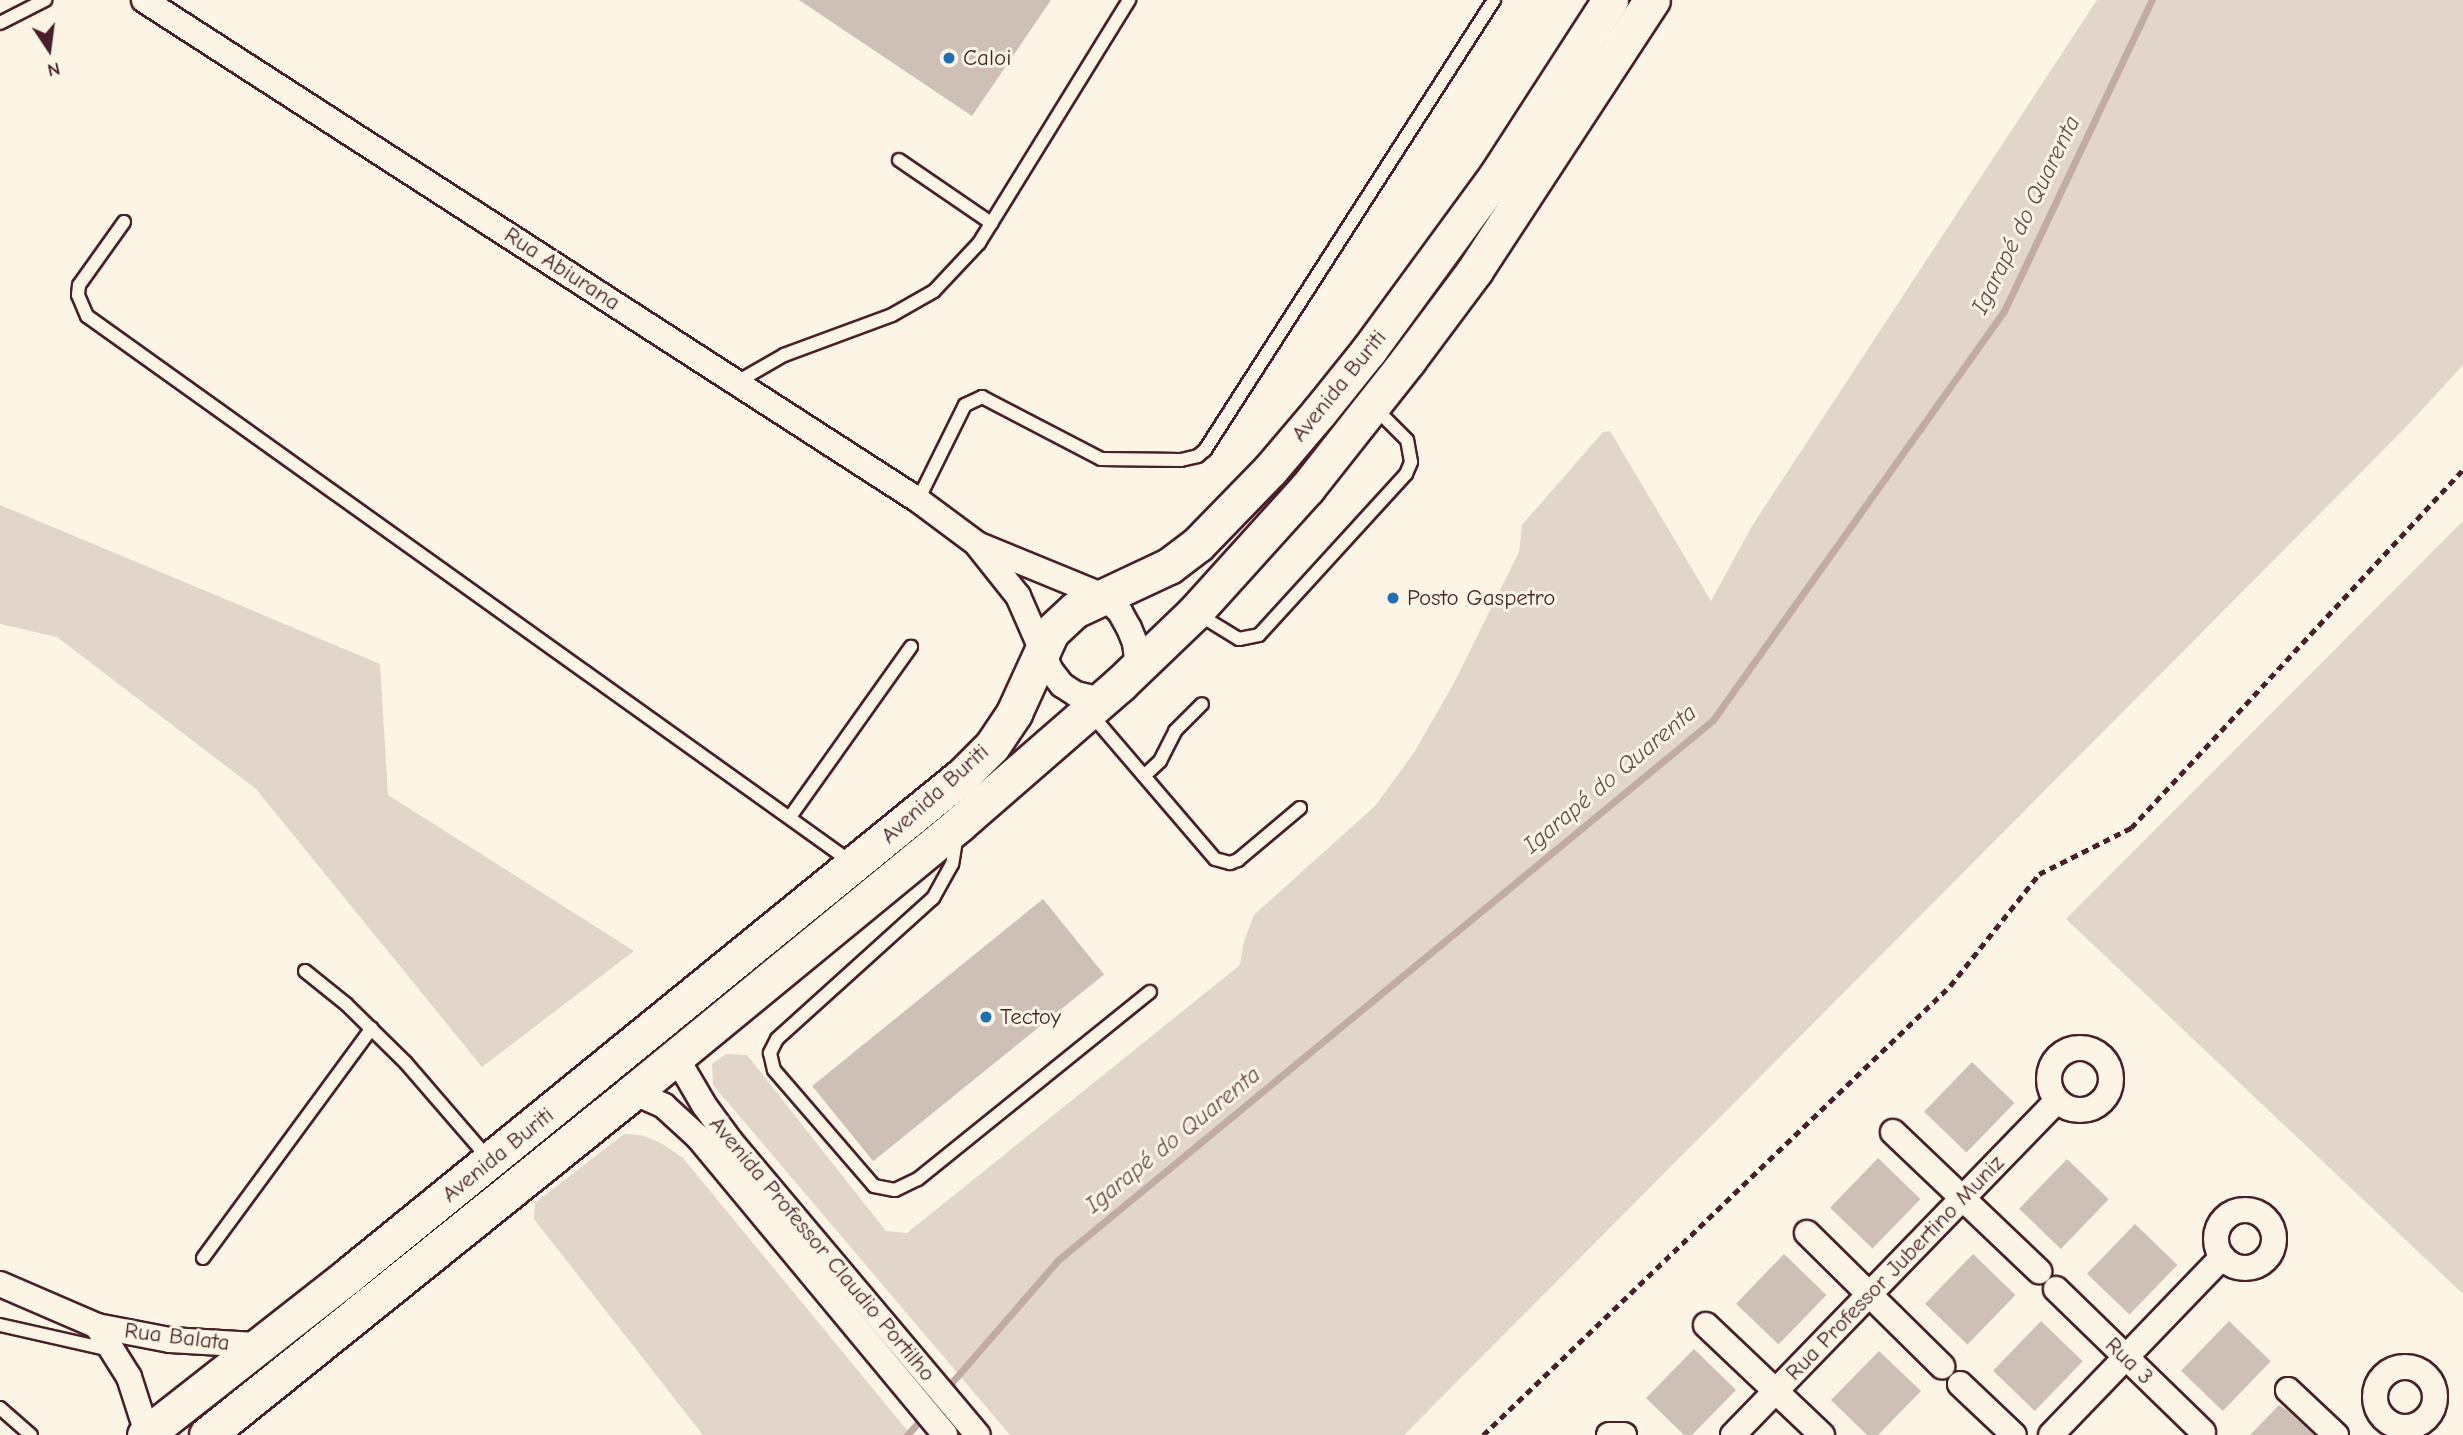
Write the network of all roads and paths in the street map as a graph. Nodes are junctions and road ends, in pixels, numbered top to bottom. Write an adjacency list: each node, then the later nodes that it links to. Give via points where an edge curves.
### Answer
1 (45, 0): 7 (lane)
2 (144, 0): 11 (street, Rua Abiurana)
3 (1129, 0): 10 (lane)
4 (1494, 0): 14 (lane, via 1205,450 1181,460 1101,459 982,397 965,405)
5 (1609, 0): 16 (main road, Avenida Buriti, via 1497,175 1369,350 1270,470 1198,544 1168,566)
6 (1652, 0): 12 (main road, Avenida Buriti, via 1475,270)
7 (0, 23)
8 (899, 160): 10 (lane)
9 (124, 222): 25 (lane, via 79,285 87,316)
10 (991, 223): 11 (lane, via 979,243 934,291 892,315 793,350)
11 (737, 382): 14 (street, Rua Abiurana)
12 (1373, 405): 17 (main road, Avenida Buriti, via 1307,488); 17 (lane, via 1407,440 1410,462 1406,474 1259,635 1228,636)
13 (2463, 470): 60 (path, via 2131,828 2039,874 1950,986)
14 (918, 500): 15 (street, Rua Abiurana)
15 (976, 544): 16 (street, Rua Abiurana); 19 (street, Rua Abiurana, via 1018,596)
16 (1104, 596): 19 (main road, Avenida Buriti, via 1075,610 1051,632); 20 (street, Rua Abiurana, via 1129,628)
17 (1195, 612): 20 (main road, Avenida Buriti)
18 (911, 647): 25 (lane)
19 (1040, 651): 22 (street, Rua Abiurana, via 1062,685); 27 (main road, Avenida Buriti, via 1014,713 992,746)
20 (1138, 667): 22 (main road, Avenida Buriti)
21 (1202, 704): 23 (lane, via 1175,731 1160,761)
22 (1094, 706): 23 (lane); 26 (main road, Avenida Buriti)
23 (1144, 776): 24 (lane, via 1222,862 1238,860)
24 (1300, 808)
25 (790, 817): 27 (lane)
26 (959, 824): 29 (lane, via 952,864 933,898 777,1039 770,1053 774,1070 874,1186 895,1190 918,1179); 31 (main road, Avenida Buriti)
27 (854, 865): 35 (main road, Avenida Buriti)
28 (305, 971): 30 (lane)
29 (1150, 992)
30 (372, 1028): 35 (lane); 39 (lane)
31 (676, 1056): 32 (main road, Avenida Buriti); 49 (street, Avenida Professor Claudio Portilho, via 704,1105)
32 (633, 1092): 49 (street, via 664,1106 698,1137); 59 (main road, Avenida Buriti)
33 (2057, 1101): 36 (street, Rua Professor Jubertino Muniz)
34 (1894, 1132): 36 (street, Rua 3)
35 (490, 1161): 45 (main road, Avenida Buriti)
36 (1964, 1198): 41 (street, Rua Professor Jubertino Muniz); 47 (street, Rua 3)
37 (1807, 1233): 41 (street)
38 (2222, 1256): 47 (street)
39 (204, 1258)
40 (0, 1284): 43 (street, Rua Balata)
41 (1871, 1295): 48 (street); 52 (street, Rua Professor Jubertino Muniz)
42 (0, 1325): 46 (lane)
43 (97, 1325): 45 (street, Rua Balata, via 170,1340); 46 (street, Rua Balata)
44 (1706, 1325): 52 (street)
45 (256, 1345): 57 (main road, Avenida Buriti)
46 (115, 1351): 57 (street, Rua Balata, via 129,1377)
47 (2125, 1358): 56 (street, Rua 3); 64 (street)
48 (1942, 1366)
49 (907, 1370): 54 (street, Avenida Professor Claudio Portilho); 55 (street)
50 (1960, 1384): 63 (street)
51 (2288, 1390): 65 (street)
52 (1776, 1391): 61 (street, Rua Professor Jubertino Muniz); 62 (street)
53 (0, 1408): 58 (lane)
54 (971, 1427)
55 (942, 1432)
56 (2203, 1432)
57 (146, 1434)
58 (31, 1435)
59 (207, 1435)
60 (1483, 1435)
61 (1733, 1435)
62 (1822, 1435)
63 (2014, 1435)
64 (2050, 1435)
65 (2336, 1435)

